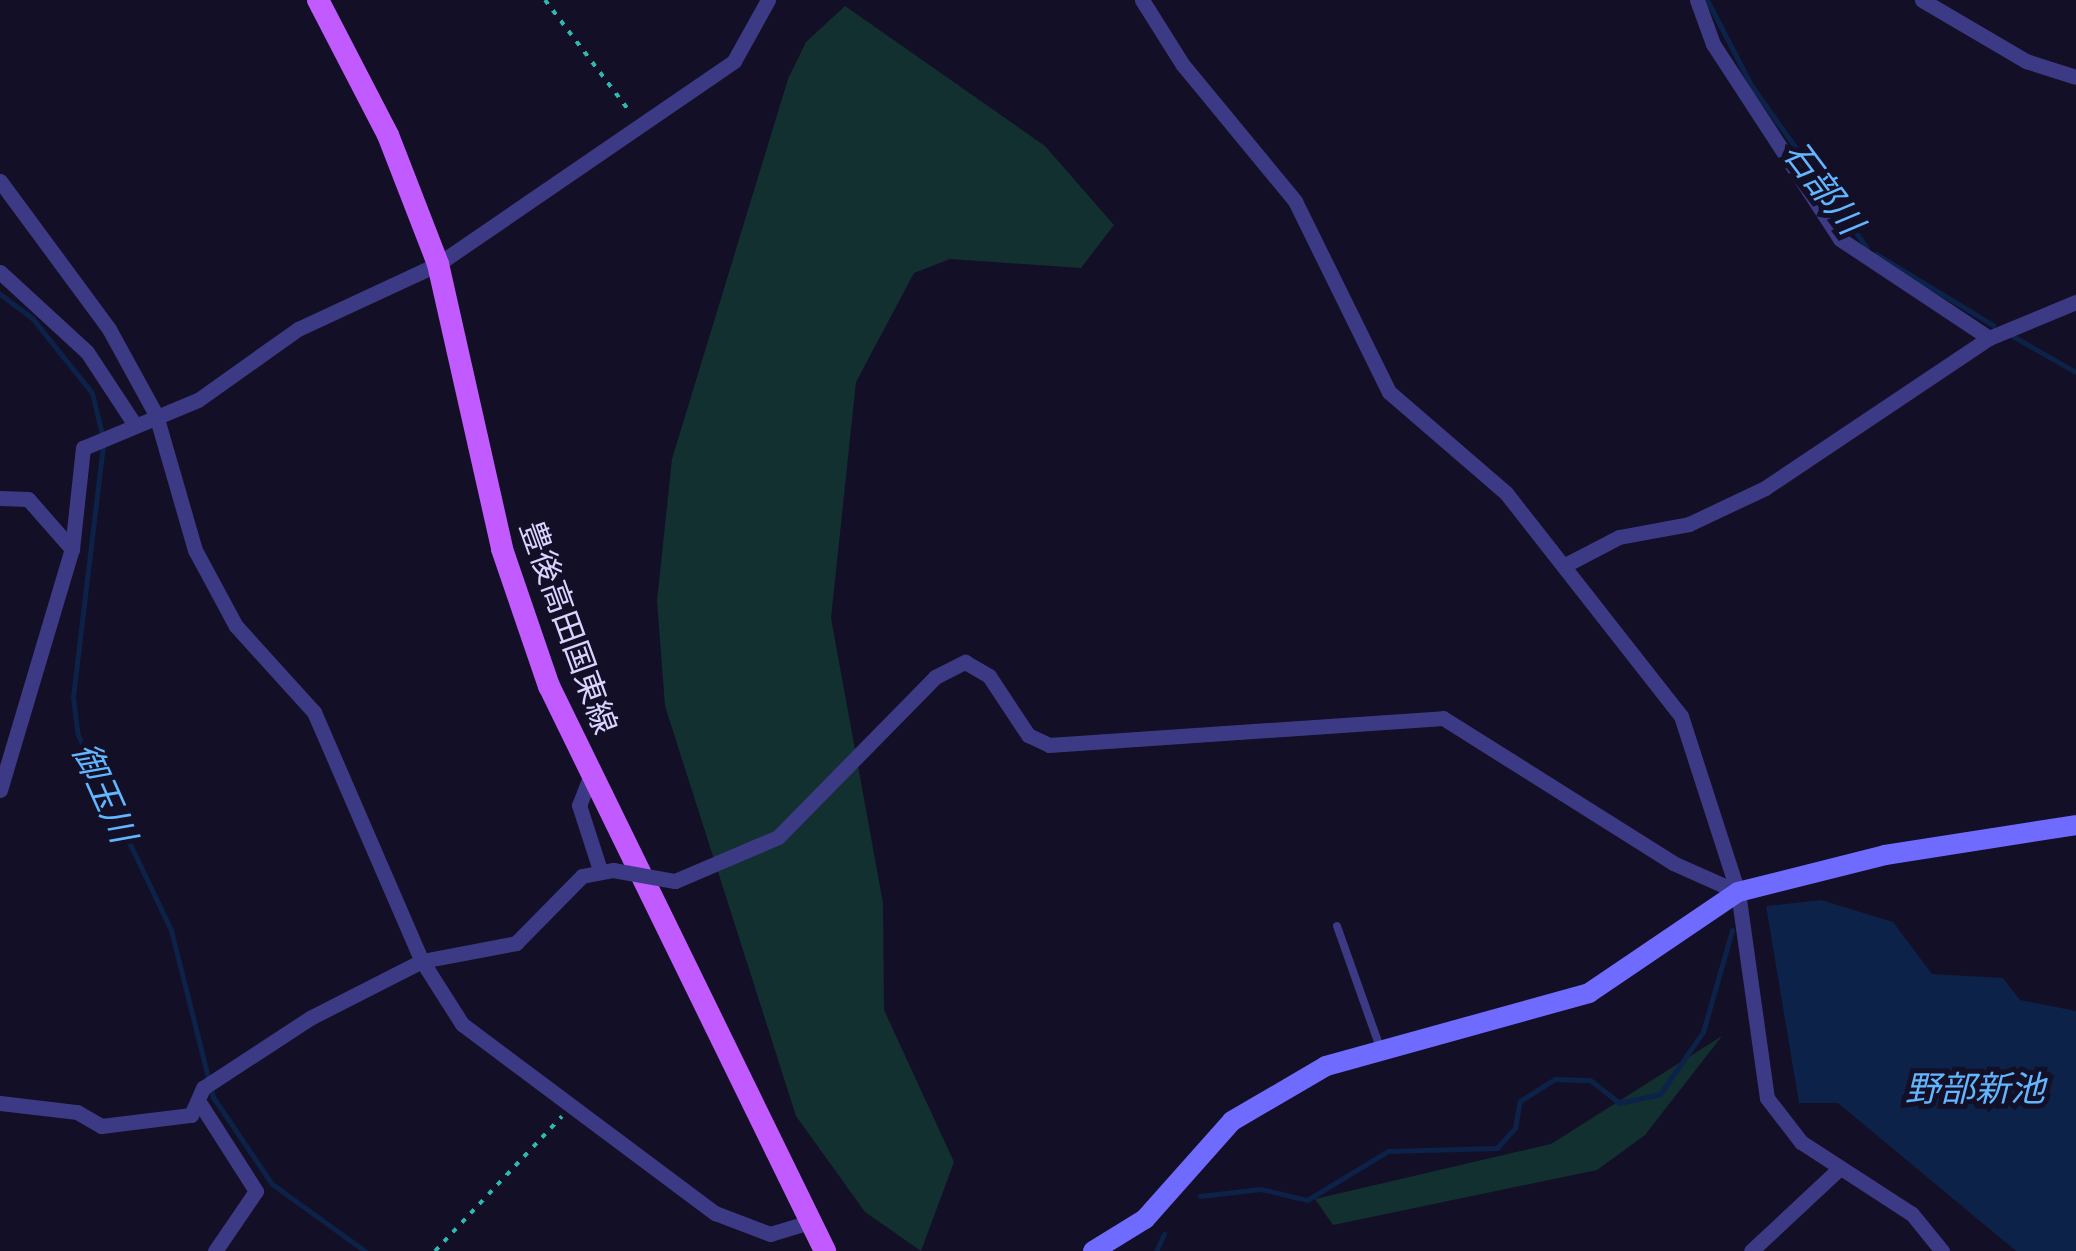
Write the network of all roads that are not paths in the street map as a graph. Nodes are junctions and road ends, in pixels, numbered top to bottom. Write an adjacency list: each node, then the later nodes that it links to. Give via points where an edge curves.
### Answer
1 (318, 0): 8 (main road, 豊後高田国東線, via 388,135)
2 (768, 0): 8 (street, via 734,61)
3 (1142, 0): 16 (street, via 1182,66 1296,201 1389,392 1490,478)
4 (1697, 0): 11 (street, via 1713,44 1840,239)
5 (1922, 0): 6 (street, via 2026,61)
6 (2076, 77)
7 (0, 181): 12 (street, via 110,329)
8 (438, 264): 12 (street, via 351,300 198,400); 17 (main road, 豊後高田国東線, via 502,549)
9 (0, 272): 13 (street, via 88,352)
10 (2076, 302): 11 (street)
11 (1988, 338): 16 (street, via 1765,488 1689,524 1619,537)
12 (156, 415): 13 (street); 23 (street, via 195,550 236,626 321,726)
13 (133, 422): 15 (street, via 84,448)
14 (0, 498): 15 (street, via 28,499)
15 (72, 549): 18 (street)
16 (1569, 564): 21 (street, via 1698,748)
17 (590, 776): 20 (street, via 579,806); 28 (main road, 豊後高田国東線)
18 (0, 790)
19 (2076, 825): 21 (street, via 1885,855)
20 (607, 870): 21 (street, bridge, via 674,882 778,838 936,677 966,662 989,676 1028,736 1049,746 1444,718 1702,880); 23 (street, via 575,882 516,943)
21 (1738, 892): 24 (street, via 1588,993); 27 (street, via 1767,1098)
22 (1337, 926): 24 (lane)
23 (422, 961): 25 (street); 28 (street, via 462,1024 715,1213 770,1234)
24 (1381, 1050): 31 (street, via 1252,1104 1137,1226)
25 (205, 1092): 26 (street, via 157,1123 101,1126 76,1112); 29 (street, via 256,1191)
26 (0, 1103)
27 (1838, 1170): 32 (street); 33 (street, via 1912,1214)
28 (810, 1222): 30 (main road, 豊後高田国東線)
29 (215, 1251)
30 (825, 1251)
31 (1093, 1251)
32 (1751, 1251)
33 (1942, 1251)

